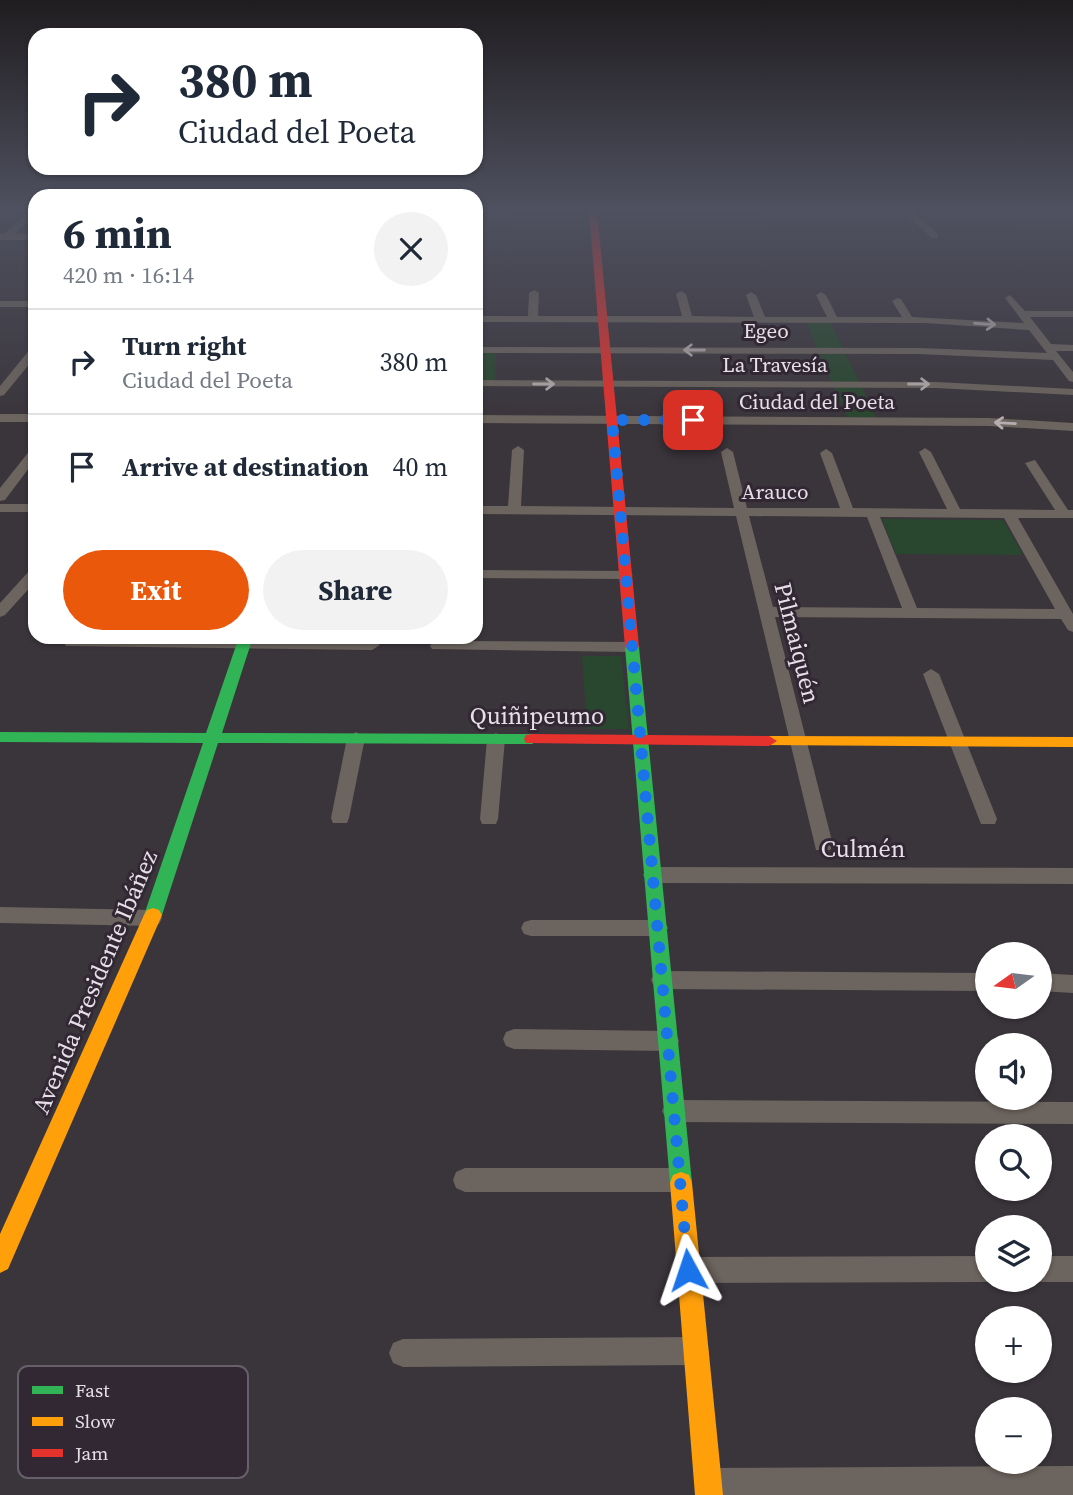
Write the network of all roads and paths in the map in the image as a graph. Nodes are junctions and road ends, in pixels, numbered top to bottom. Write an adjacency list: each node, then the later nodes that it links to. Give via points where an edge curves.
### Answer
1 (599, 281): 14 (street)
2 (534, 293): 13 (street)
3 (681, 294): 15 (street)
4 (751, 295): 16 (street)
5 (821, 295): 17 (street)
6 (1010, 298): 10 (street)
7 (897, 301): 18 (street)
8 (28, 304): 9 (street)
9 (2, 306)
10 (1022, 314): 11 (street); 19 (street)
11 (1073, 314)
12 (483, 319): 13 (street)
13 (533, 319): 14 (street)
14 (603, 319): 15 (street); 22 (street)
15 (688, 320): 16 (street)
16 (761, 320): 17 (street)
17 (834, 320): 18 (street)
18 (909, 320): 19 (street, one-way to 19)
19 (1032, 327): 23 (street)
20 (1073, 348): 23 (street, Egeo)
21 (483, 350): 22 (street, Egeo)
22 (606, 350): 23 (street, Egeo, one-way to 22); 27 (street)
23 (1052, 352): 25 (street)
24 (28, 359): 29 (street)
25 (1073, 379)
26 (483, 383): 27 (street, La Travesía, one-way to 27)
27 (609, 384): 28 (street, La Travesía, one-way to 28, via 936,384); 33 (street)
28 (1073, 391)
29 (0, 393)
30 (0, 418): 31 (street)
31 (28, 418)
32 (483, 419): 33 (street, Ciudad del Poeta)
33 (612, 420): 34 (street, Ciudad del Poeta, one-way to 33, via 989,422); 46 (street)
34 (1073, 427)
35 (518, 450): 45 (street)
36 (727, 452): 47 (street, Pilmaiquén)
37 (925, 452): 50 (street)
38 (826, 453): 48 (street)
39 (28, 461): 41 (street)
40 (1031, 463): 52 (street)
41 (0, 497)
42 (0, 508): 43 (street)
43 (28, 508)
44 (483, 510): 45 (street, Arauco)
45 (514, 511): 46 (street, Arauco)
46 (620, 512): 47 (street, Arauco); 54 (street)
47 (742, 513): 48 (street, Arauco); 57 (street, Pilmaiquén)
48 (848, 513): 49 (street, Arauco)
49 (872, 513): 50 (street, Arauco); 58 (street)
50 (956, 514): 51 (street, Arauco)
51 (1009, 514): 52 (street, Arauco); 59 (street)
52 (1068, 514)
53 (483, 574): 54 (street)
54 (626, 575): 64 (street)
55 (28, 581): 56 (street)
56 (0, 612)
57 (766, 612): 58 (street); 71 (street, Pilmaiquén)
58 (911, 613): 59 (street)
59 (1069, 621)
60 (244, 644): 67 (street, Avenida Presidente Ibáñez)
61 (347, 644): 62 (street)
62 (372, 645)
63 (438, 646): 64 (street)
64 (632, 647): 70 (street)
65 (931, 674): 72 (street)
66 (0, 737): 67 (street, Quiñipeumo)
67 (213, 737): 68 (street, Quiñipeumo); 81 (street, Avenida Presidente Ibáñez)
68 (356, 738): 69 (street, Quiñipeumo); 74 (street)
69 (496, 739): 70 (street, Quiñipeumo); 75 (street)
70 (640, 739): 71 (street, Quiñipeumo); 78 (street)
71 (797, 740): 72 (street, Quiñipeumo); 77 (street, Pilmaiquén)
72 (957, 741): 73 (street, Quiñipeumo); 76 (street)
73 (1073, 742)
74 (340, 818)
75 (489, 819)
76 (988, 819)
77 (823, 845)
78 (653, 875): 79 (street, Culmén); 83 (street)
79 (1073, 876)
80 (0, 915): 81 (street)
81 (152, 918): 94 (street, Avenida Presidente Ibáñez)
82 (531, 928): 83 (street)
83 (658, 928): 84 (street)
84 (662, 980): 85 (street); 89 (street)
85 (975, 982)
86 (1052, 983): 87 (street)
87 (1073, 984)
88 (514, 1039): 89 (street)
89 (668, 1041): 90 (street)
90 (674, 1111): 91 (street); 93 (street)
91 (1073, 1113)
92 (465, 1180): 93 (street)
93 (680, 1180): 98 (street)
94 (1, 1257)
95 (975, 1269): 98 (street)
96 (1052, 1269): 97 (street)
97 (1073, 1269)
98 (688, 1270): 99 (street)
99 (695, 1351): 100 (street); 102 (street)
100 (403, 1353)
101 (1073, 1481): 103 (street)
102 (708, 1489): 103 (street)
103 (926, 1489)

